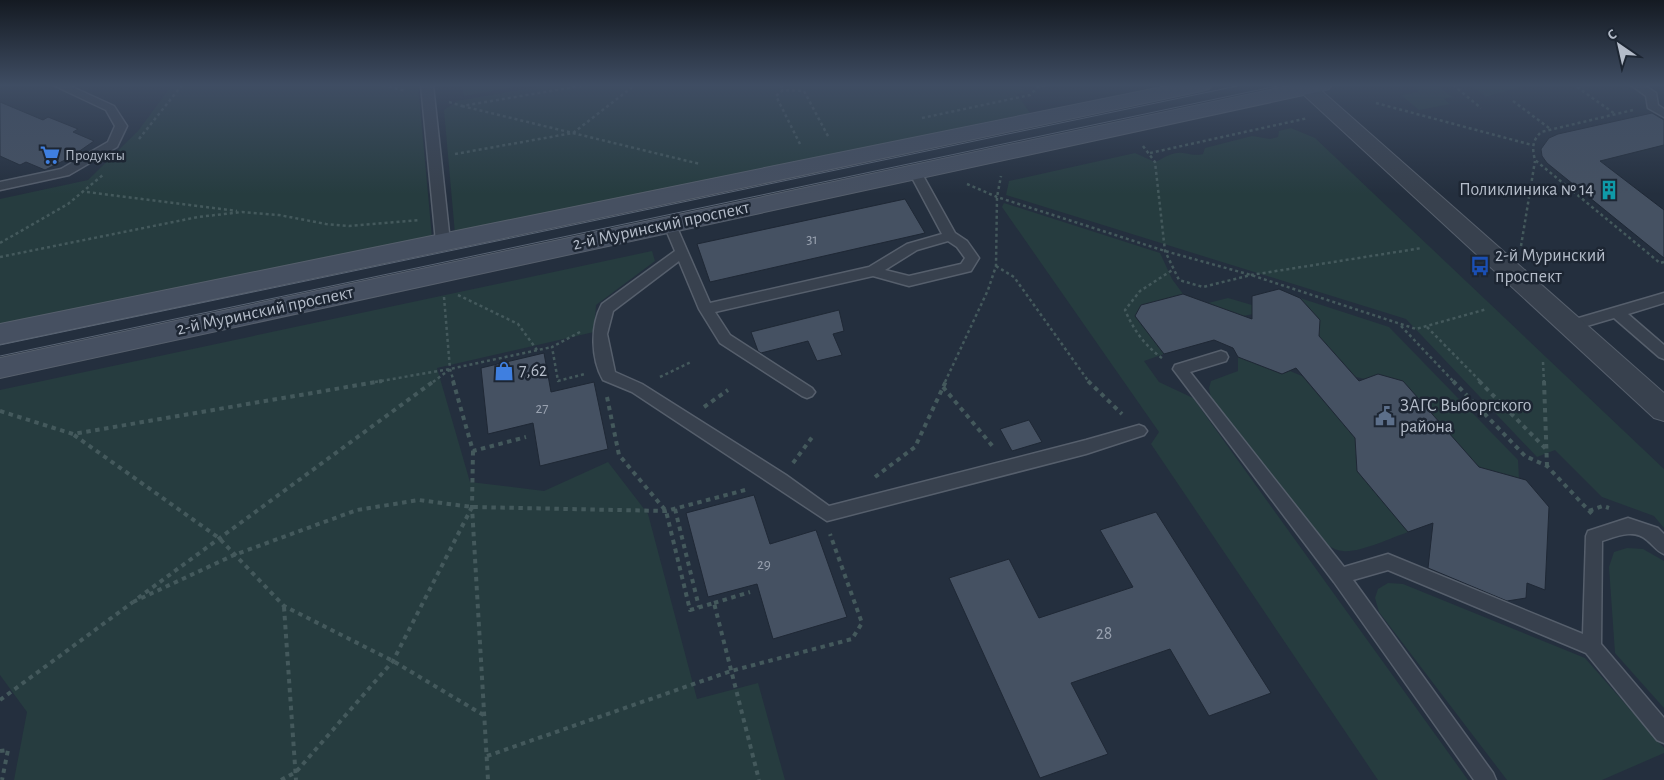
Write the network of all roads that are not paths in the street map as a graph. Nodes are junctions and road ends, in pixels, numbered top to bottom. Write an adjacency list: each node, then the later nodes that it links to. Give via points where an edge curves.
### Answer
1 (118, 121): 7 (lane, via 121,126 113,144 65,172)
2 (430, 121): 10 (lane)
3 (1026, 121): 10 (main road, 2-й Муринский проспект)
4 (1148, 121): 6 (main road, 2-й Муринский проспект)
5 (1349, 121): 16 (street)
6 (915, 172): 8 (main road, 2-й Муринский проспект); 9 (lane)
7 (0, 186)
8 (670, 224): 11 (lane); 20 (main road, 2-й Муринский проспект)
9 (950, 236): 12 (lane, via 912,247); 12 (lane, via 962,244 972,258 966,268 909,281)
10 (444, 242): 17 (main road, 2-й Муринский проспект)
11 (681, 253): 14 (lane); 23 (lane, via 607,308 600,322 600,337 607,372 780,480 827,514)
12 (873, 271): 14 (lane)
13 (1664, 298): 15 (lane)
14 (706, 309): 21 (lane, via 725,339)
15 (1616, 312): 16 (lane); 18 (lane)
16 (1570, 326): 22 (street)
17 (0, 334)
18 (1664, 353)
19 (1221, 356): 25 (lane, via 1180,369)
20 (0, 368)
21 (807, 392)
22 (1664, 410)
23 (1139, 431)
24 (1664, 546): 26 (lane, via 1652,533 1628,525 1594,536)
25 (1340, 576): 26 (lane, via 1388,562); 28 (lane)
26 (1592, 647): 27 (lane)
27 (1664, 733)
28 (1486, 780)

